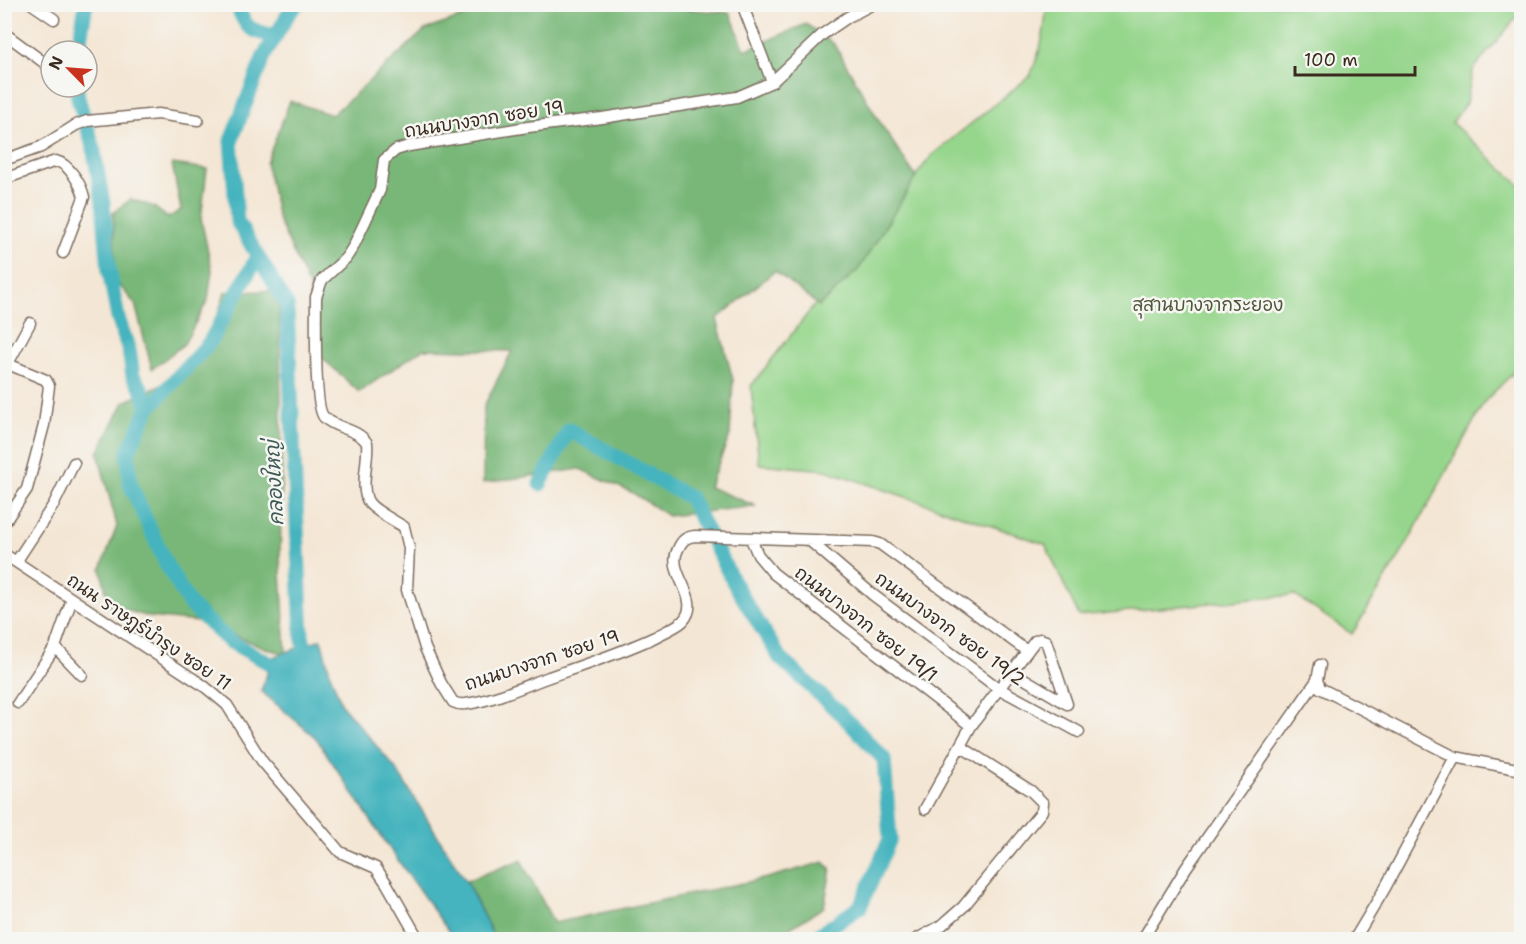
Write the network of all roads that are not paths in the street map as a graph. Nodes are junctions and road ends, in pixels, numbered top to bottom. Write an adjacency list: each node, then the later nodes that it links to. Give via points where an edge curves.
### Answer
1 (32, 4): 4 (street)
2 (742, 4): 7 (street)
3 (873, 4): 7 (street, via 823,34)
4 (54, 19)
5 (4, 33): 6 (street)
6 (39, 59)
7 (772, 82): 16 (street, ถนนบางจาก ซอย 19, via 736,97 396,150 384,160 380,190 353,247 322,280 316,297 317,394 321,414 367,443 364,489 369,503 404,527 409,548 406,590 425,648 453,702 465,704 491,698 629,649 676,626 687,615 690,605 676,571 675,556 682,542 695,536)
8 (198, 120): 9 (street, via 158,114 87,121 41,147)
9 (4, 160)
10 (4, 179): 11 (street, via 56,161 63,163 84,197)
11 (63, 253)
12 (30, 323): 13 (street)
13 (6, 367): 15 (street, via 46,380 50,386 27,489)
14 (74, 464): 19 (street, via 54,504)
15 (4, 523)
16 (751, 539): 17 (street, ถนนบางจาก ซอย 19); 29 (street, ถนนบางจาก ซอย 19/1, via 773,573)
17 (810, 541): 22 (street, ถนนบางจาก ซอย 19, via 873,542 886,546); 27 (street, ถนนบางจาก ซอย 19/2, via 873,595)
18 (4, 554): 19 (street, ถนน ราษฎร์บำรุง ซอย 11)
19 (16, 562): 20 (street, ถนน ราษฎร์บำรุง ซอย 11)
20 (72, 599): 21 (street); 35 (street, ถนน ราษฎร์บำรุง ซอย 11, via 227,705 262,760 340,852 376,868)
21 (55, 647): 25 (street); 28 (street)
22 (1027, 651): 24 (street); 24 (street, via 1035,641 1046,641 1067,704)
23 (1320, 665): 26 (street)
24 (1011, 671): 27 (street)
25 (82, 675)
26 (1317, 680): 32 (street, via 1320,688); 37 (street, via 1186,868)
27 (998, 688): 29 (street); 30 (street, ถนนบางจาก ซอย 19/2)
28 (18, 703)
29 (971, 726): 31 (street)
30 (1079, 732)
31 (960, 746): 34 (street); 36 (street, via 1031,791 1043,803 1042,811 963,908 941,926)
32 (1455, 757): 33 (street); 38 (street)
33 (1521, 770)
34 (925, 809)
35 (419, 939)
36 (915, 939)
37 (1142, 939)
38 (1354, 939)

